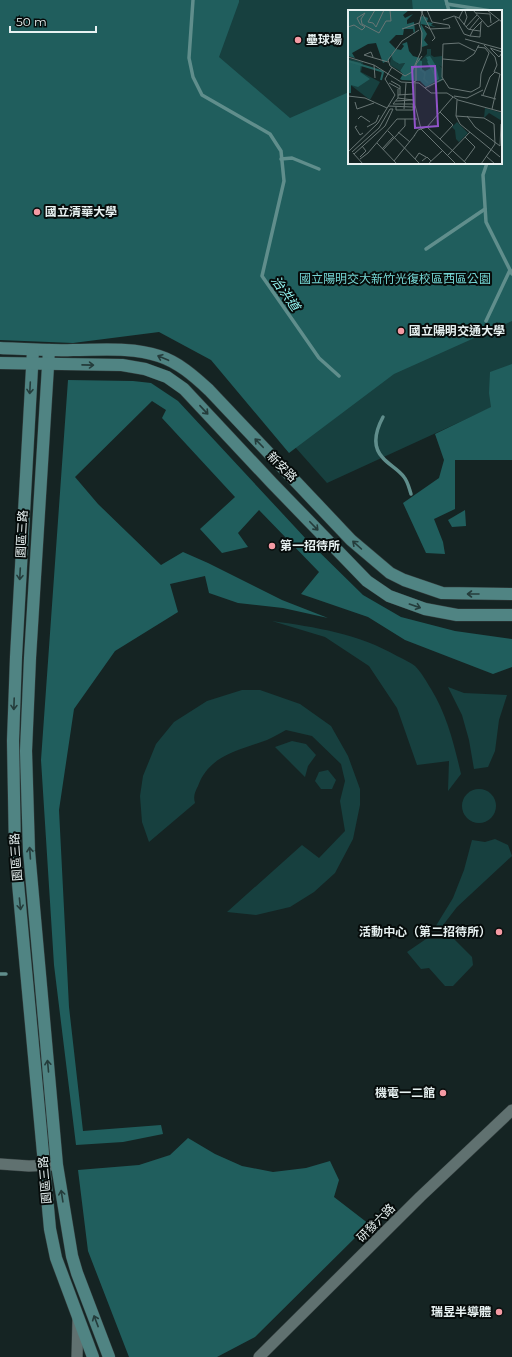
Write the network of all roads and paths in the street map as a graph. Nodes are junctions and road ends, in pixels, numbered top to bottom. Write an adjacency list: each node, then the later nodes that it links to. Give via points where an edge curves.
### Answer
1 (0, 348): 2 (street, 新安路)
2 (33, 350): 3 (street, 新安路); 5 (street, 園區三路)
3 (49, 350): 6 (street, 園區三路); 7 (street, 新安路, one-way to 3, via 442,593 390,573 351,540 194,376 178,364 144,352)
4 (0, 362): 5 (street, 新安路)
5 (32, 364): 6 (street, 新安路); 12 (street, 園區三路, one-way to 12, via 13,741 15,851)
6 (49, 364): 8 (street, 新安路, one-way to 8, via 122,365 145,369 167,377 184,388 367,581 389,596 425,609 457,615); 11 (street, 園區三路, one-way to 6, via 29,851 26,751)
7 (512, 594)
8 (512, 615)
9 (512, 1110): 14 (street, 研發六路, via 420,1197)
10 (0, 1164): 12 (street)
11 (57, 1165): 12 (street); 17 (street, 園區三路, one-way to 11, via 72,1256)
12 (44, 1166): 13 (street, 園區三路, via 50,1230 56,1258)
13 (78, 1318): 15 (street); 16 (street, 園區三路)
14 (267, 1355)
15 (78, 1357)
16 (93, 1357)
17 (109, 1357)

